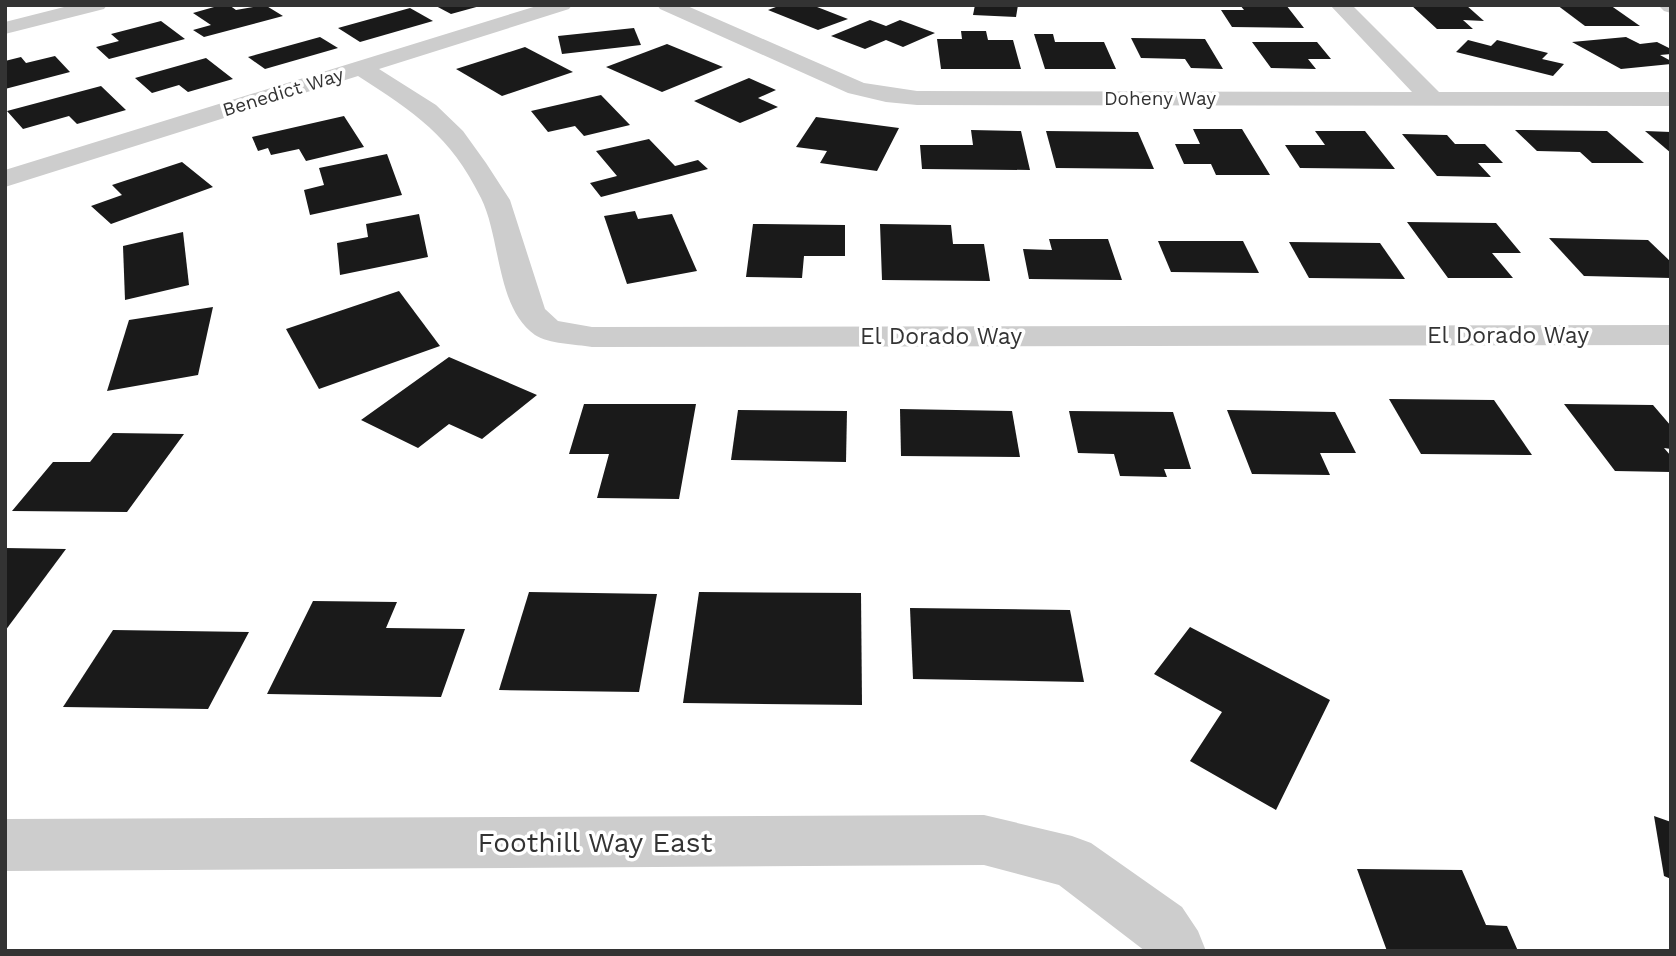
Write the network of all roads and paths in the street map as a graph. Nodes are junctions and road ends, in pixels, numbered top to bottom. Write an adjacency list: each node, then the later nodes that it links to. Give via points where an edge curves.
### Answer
1 (97, 5): 5 (street)
2 (562, 5): 6 (street, Benedict Way)
3 (667, 5): 7 (street, Doheny Way, via 856,88 886,95)
4 (1340, 5): 7 (street)
5 (5, 28)
6 (360, 67): 9 (street, Benedict Way); 10 (street, El Dorado Way, via 427,110 454,136 496,200 530,313 548,329 592,337)
7 (1433, 99): 8 (street, Doheny Way)
8 (1671, 99)
9 (5, 179)
10 (1671, 335)
11 (5, 845): 12 (street, Foothill Way East, via 984,841 1072,862)
12 (1170, 939)

